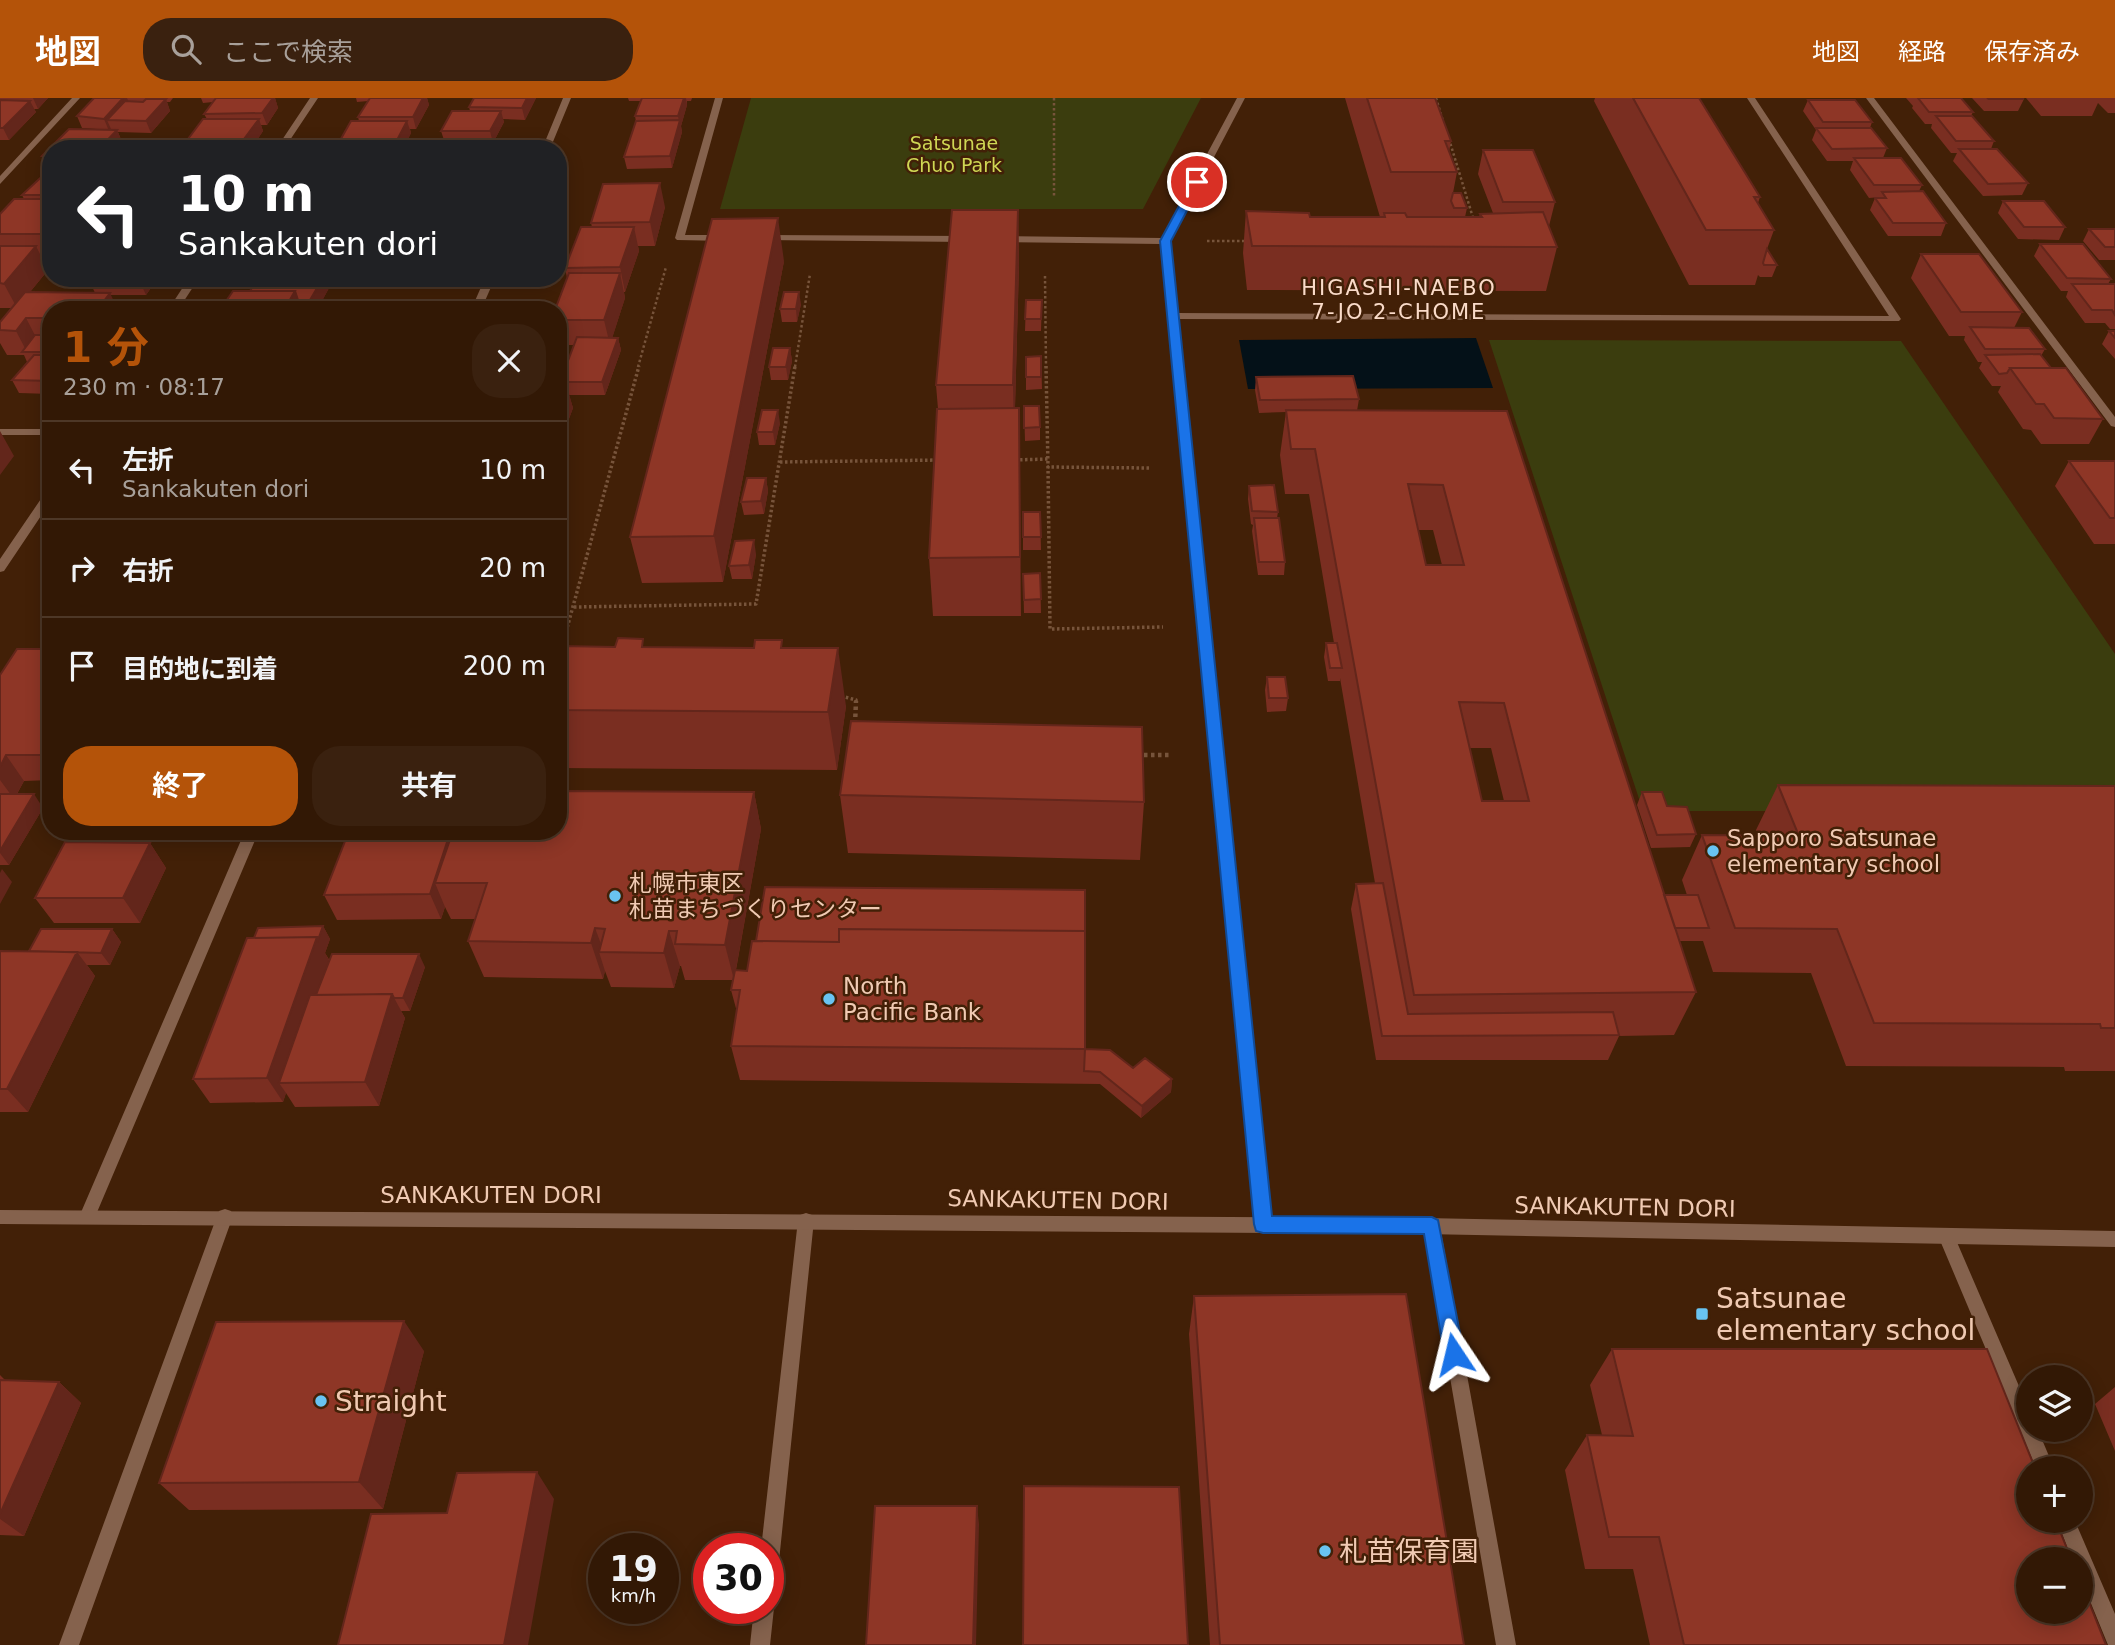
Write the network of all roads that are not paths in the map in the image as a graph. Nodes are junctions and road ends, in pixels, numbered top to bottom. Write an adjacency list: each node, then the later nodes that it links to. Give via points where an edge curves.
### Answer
1 (76, 98): 10 (street)
2 (314, 98): 8 (street)
3 (568, 98): 9 (street)
4 (719, 98): 11 (street, via 680,238)
5 (1241, 98): 15 (street)
6 (1751, 98): 16 (street, via 1896,319)
7 (1870, 98): 17 (street)
8 (286, 140)
9 (549, 140)
10 (0, 180)
11 (735, 238)
12 (749, 238): 13 (street)
13 (972, 239)
14 (986, 239): 15 (street)
15 (1166, 241): 16 (street)
16 (1175, 316): 27 (street)
17 (2115, 424)
18 (0, 432): 19 (street)
19 (42, 432)
20 (42, 505): 21 (street)
21 (0, 568)
22 (248, 840): 25 (street)
23 (225, 1216): 25 (street, SANKAKUTEN DORI); 26 (street, SANKAKUTEN DORI); 36 (street)
24 (0, 1217): 25 (street, SANKAKUTEN DORI)
25 (87, 1217)
26 (806, 1220): 27 (street, SANKAKUTEN DORI); 32 (street)
27 (1263, 1224): 28 (street, SANKAKUTEN DORI)
28 (1432, 1226): 29 (street, SANKAKUTEN DORI); 38 (street)
29 (1947, 1238): 30 (street, SANKAKUTEN DORI); 31 (street)
30 (2115, 1239)
31 (2016, 1399)
32 (772, 1533)
33 (2071, 1533): 35 (street)
34 (762, 1624): 37 (street)
35 (2115, 1638)
36 (69, 1645)
37 (760, 1645)
38 (1506, 1645)

